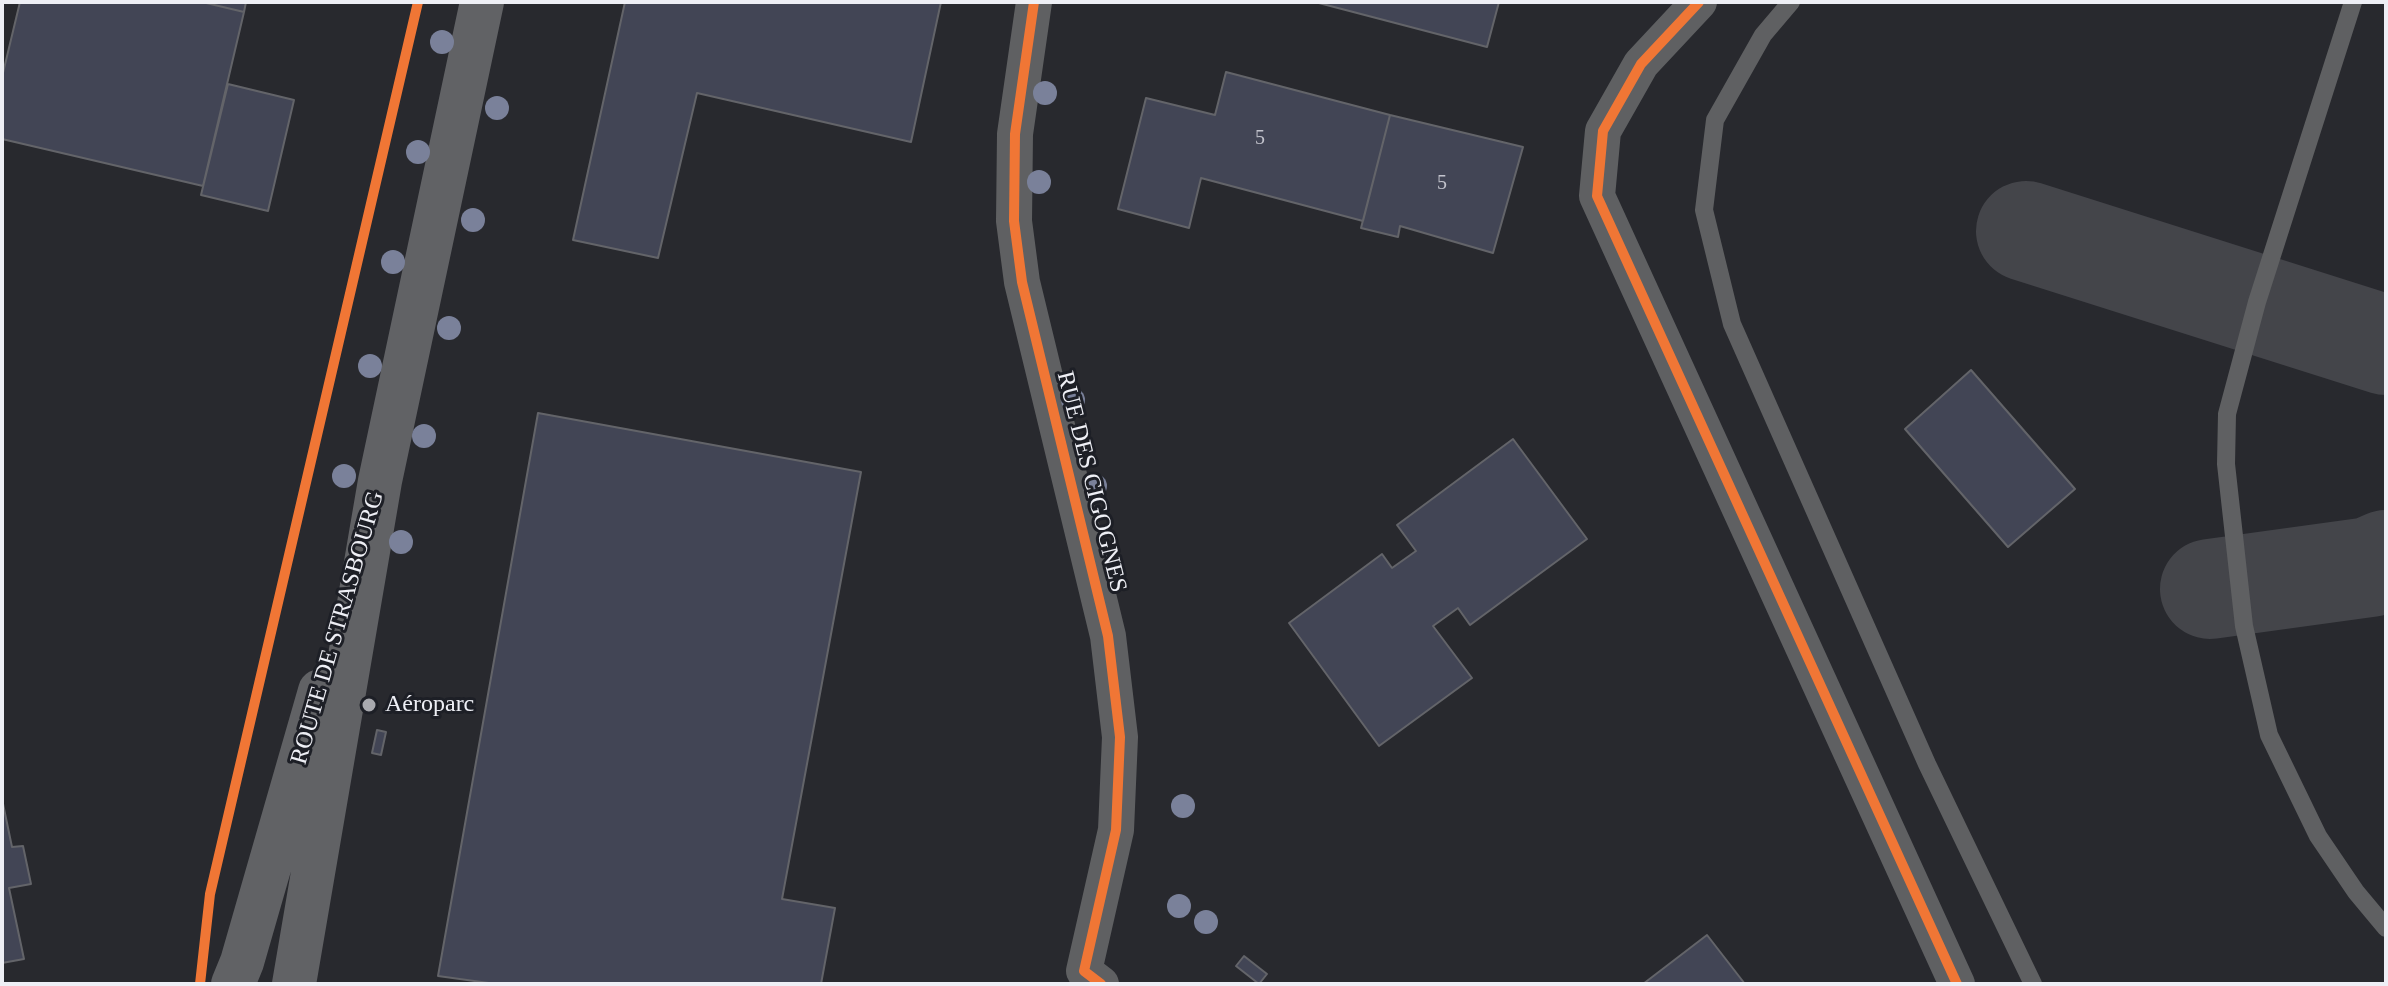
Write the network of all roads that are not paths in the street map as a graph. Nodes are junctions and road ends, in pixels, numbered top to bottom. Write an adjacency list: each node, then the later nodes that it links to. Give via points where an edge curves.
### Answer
1 (482, 2): 6 (main road)
2 (1034, 2): 8 (street, RUE DES CIGOGNES, via 1015,134 1014,221 1022,282 1108,636 1120,737 1116,830)
3 (1699, 2): 11 (street, via 1641,64 1603,131 1597,196)
4 (1791, 2): 12 (lane, via 1763,35 1715,120 1704,210 1732,324 1927,764)
5 (2353, 2): 7 (lane, via 2257,302 2227,414 2226,464 2244,626 2269,735 2318,836)
6 (380, 481): 9 (main road, ROUTE DE STRASBOURG); 10 (main road, ROUTE DE STRASBOURG)
7 (2386, 928)
8 (1080, 981)
9 (233, 984)
10 (294, 984)
11 (1957, 984)
12 (2033, 984)

